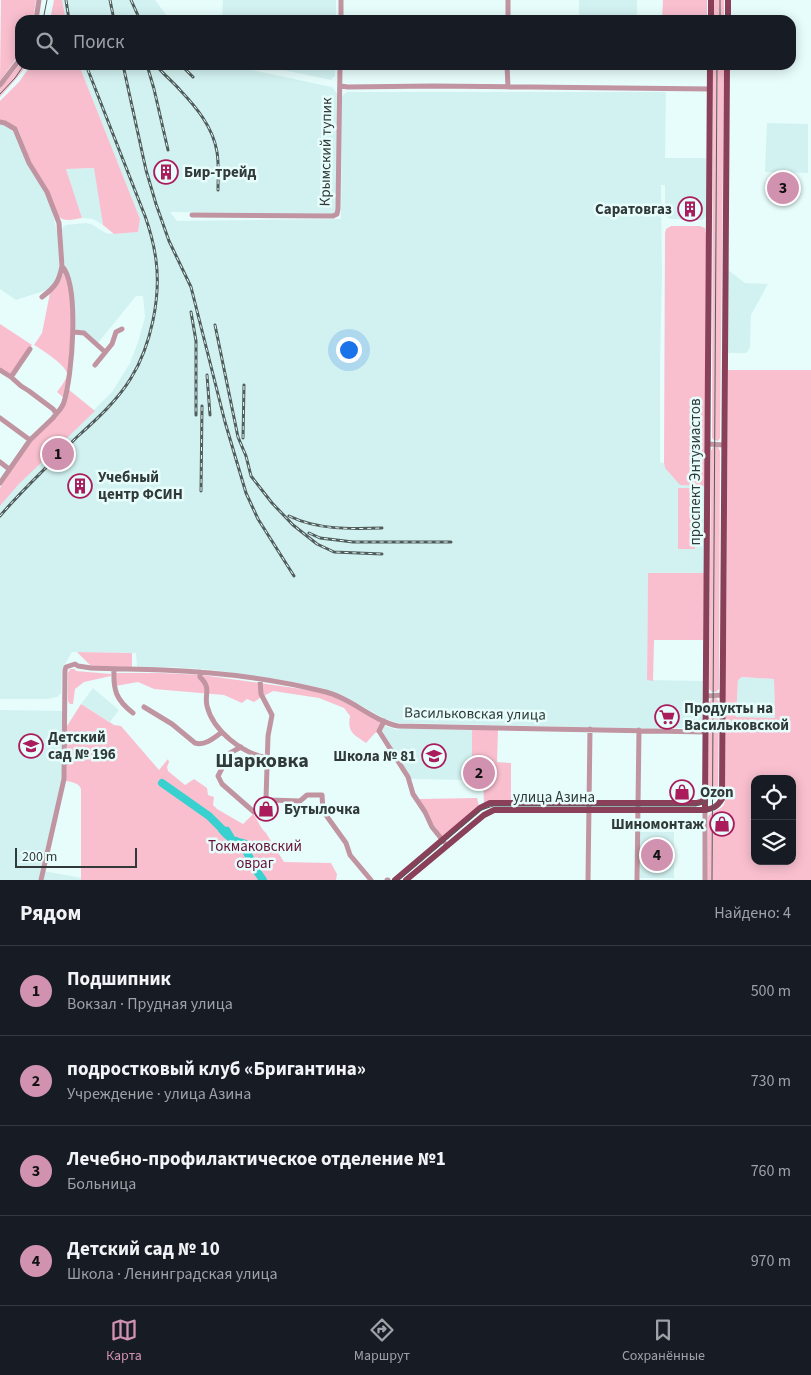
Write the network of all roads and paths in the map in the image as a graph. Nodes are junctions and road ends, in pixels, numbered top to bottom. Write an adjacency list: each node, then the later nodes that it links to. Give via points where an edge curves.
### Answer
1 (39, 0): 6 (street)
2 (341, 0): 7 (street)
3 (508, 0): 8 (street)
4 (711, 0): 9 (main road)
5 (728, 0): 10 (main road)
6 (37, 15)
7 (340, 15)
8 (508, 15)
9 (710, 15)
10 (728, 15)
11 (15, 66): 16 (street)
12 (340, 70): 17 (street, Крымский тупик)
13 (507, 70): 18 (street)
14 (710, 70): 19 (main road, проспект Энтузиастов)
15 (727, 70): 35 (main road, проспект Энтузиастов)
16 (0, 85)
17 (340, 86): 18 (street); 21 (street, Крымский тупик, via 337,214)
18 (508, 87): 19 (street)
19 (710, 89): 34 (main road, проспект Энтузиастов)
20 (0, 122): 22 (street, via 15,130 29,163 47,192 59,224)
21 (192, 215)
22 (62, 266): 23 (street, via 59,280); 25 (street, via 70,284)
23 (42, 296)
24 (122, 329): 27 (street, via 116,332)
25 (74, 332): 27 (street, via 84,333); 31 (street, via 67,388 61,410)
26 (30, 349): 30 (street)
27 (105, 352): 28 (street)
28 (95, 365)
29 (0, 370): 30 (street)
30 (11, 377): 31 (street)
31 (56, 413): 33 (street)
32 (0, 418): 33 (street)
33 (30, 440): 37 (street)
34 (708, 444): 35 (street); 42 (main road, проспект Энтузиастов)
35 (724, 445): 43 (main road, проспект Энтузиастов)
36 (0, 462): 37 (street)
37 (9, 469): 38 (street)
38 (0, 483)
39 (114, 669): 40 (street, Васильковская улица); 45 (street, via 116,694); 60 (street, Васильковская улица, via 75,664 64,670 64,779)
40 (200, 672): 41 (street, Васильковская улица); 49 (street, via 208,688 207,708)
41 (260, 680): 46 (street, Васильковская улица, via 331,693); 52 (street, via 261,694 272,715)
42 (706, 696): 43 (street); 50 (main road, проспект Энтузиастов)
43 (723, 696): 56 (main road, проспект Энтузиастов, via 722,799 718,806)
44 (144, 707): 49 (street, via 195,743 208,742)
45 (133, 713)
46 (384, 721): 47 (street, Васильковская улица, via 407,726); 58 (street, via 380,731 408,777 412,794)
47 (590, 729): 48 (street, Васильковская улица); 54 (street)
48 (639, 730): 50 (street, Васильковская улица); 55 (street)
49 (222, 732): 51 (street)
50 (706, 732): 53 (main road, проспект Энтузиастов)
51 (241, 747): 52 (street); 57 (street, via 230,753 218,776 222,784)
52 (268, 758): 61 (street, via 266,799 300,801 307,795 322,795 323,811 350,855)
53 (705, 799): 55 (main road, улица Азина, via 697,803); 56 (main road, проспект Энтузиастов)
54 (589, 806): 55 (main road, улица Азина); 58 (main road, улица Азина, via 486,804); 59 (main road, улица Азина, via 494,810); 64 (street)
55 (638, 807): 56 (main road, улица Азина); 65 (street)
56 (705, 810): 66 (street, проспект Энтузиастов)
57 (254, 812)
58 (443, 840): 59 (street); 62 (main road, улица Азина)
59 (447, 846): 63 (main road, улица Азина)
60 (40, 880)
61 (371, 880)
62 (395, 880)
63 (406, 880)
64 (588, 880)
65 (637, 880)
66 (705, 880)

